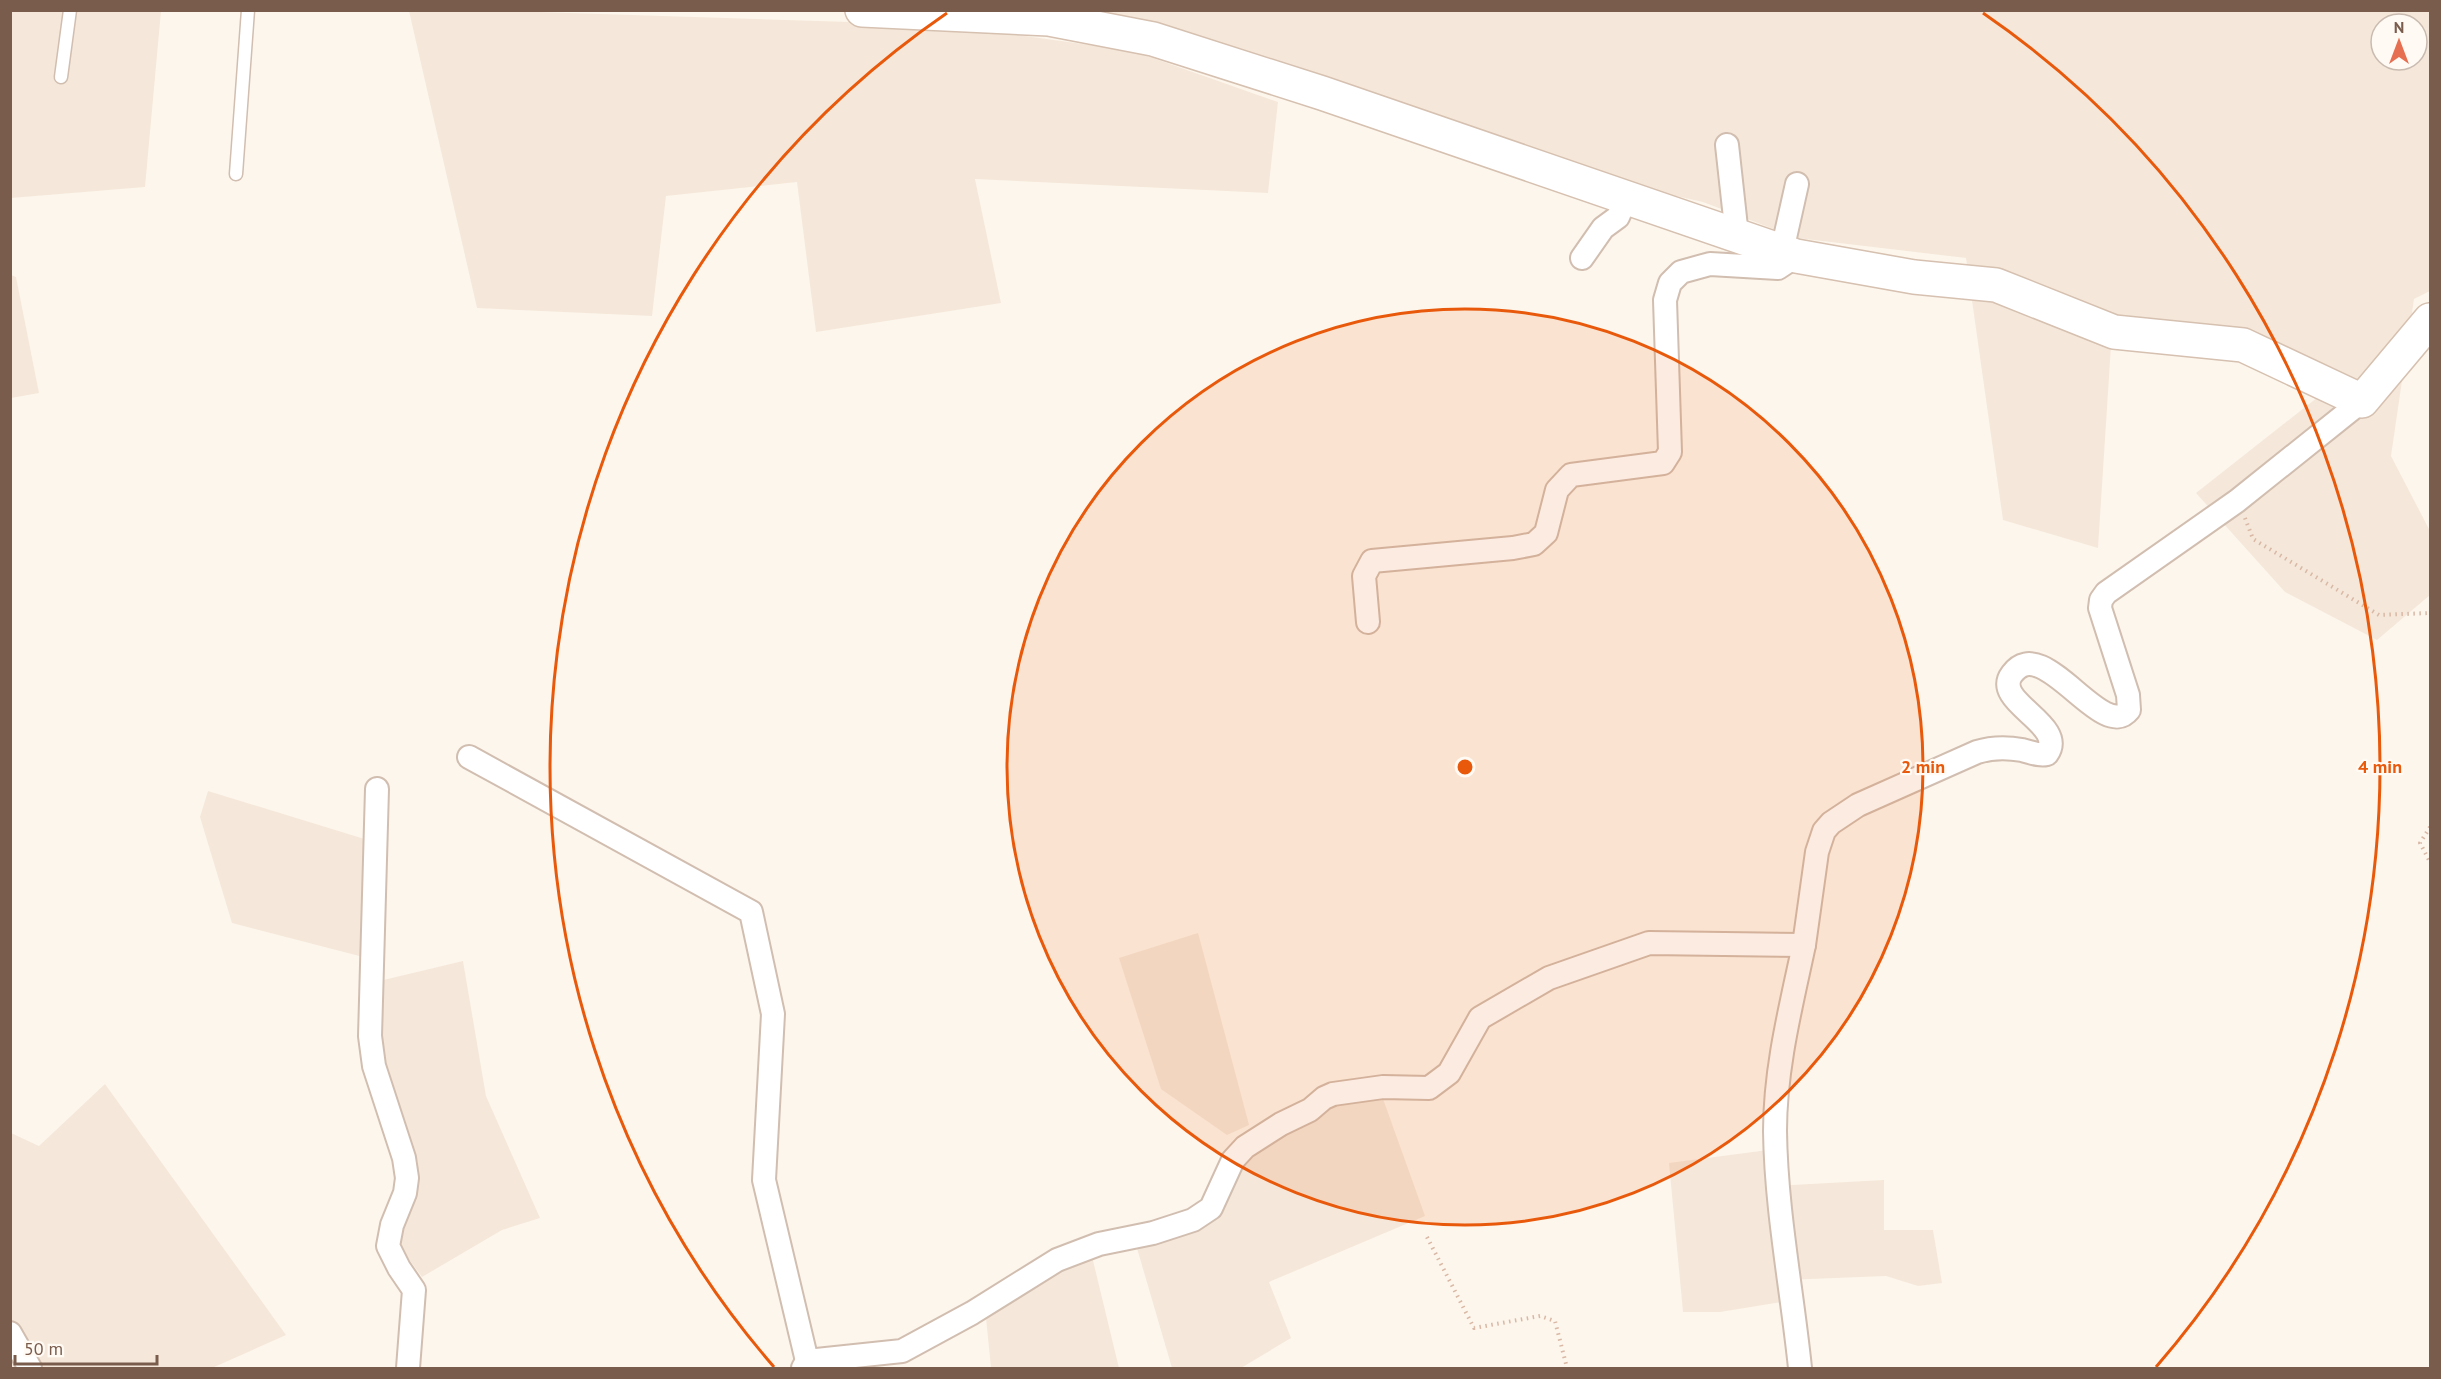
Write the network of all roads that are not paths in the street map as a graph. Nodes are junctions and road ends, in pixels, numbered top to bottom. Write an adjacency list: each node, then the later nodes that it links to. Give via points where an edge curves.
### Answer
1 (70, 10): 5 (lane)
2 (248, 10): 7 (lane)
3 (862, 10): 4 (street)
4 (954, 13): 9 (street, via 1063,21 1153,39)
5 (61, 77)
6 (1727, 145): 10 (street)
7 (236, 174)
8 (1797, 184): 11 (street)
9 (1626, 198): 10 (street); 12 (street, via 1618,217 1603,228)
10 (1737, 236): 11 (street)
11 (1789, 254): 14 (street, via 1914,277 1996,285 2114,332 2243,345); 15 (street, via 1778,268 1710,264 1681,272 1670,283 1665,300 1670,452 1663,463 1571,475 1557,490 1546,532 1534,544 1371,561 1365,576)
12 (1582, 258)
13 (2430, 320): 14 (street)
14 (2362, 401): 18 (street, via 2237,501 2106,593 2100,608 2128,695 2129,710 2124,716 2104,713 2042,667 2025,666 2015,670 2009,679 2010,693 2049,734 2047,753 1998,747 1977,752 1837,818 1820,840)
15 (1368, 622)
16 (469, 757): 20 (street, via 751,912 772,1014 764,1180)
17 (377, 789): 22 (street, via 370,1035 374,1066 407,1178 388,1246 414,1290)
18 (1804, 945): 20 (street, via 1649,943 1550,978 1480,1018 1449,1073 1429,1088 1383,1087 1333,1094 1245,1147 1233,1160 1211,1208 1193,1220 1099,1244 1058,1260 902,1350); 23 (street, via 1780,1055 1775,1129)
19 (10, 1333): 21 (street)
20 (805, 1365)
21 (30, 1368)
22 (408, 1368)
23 (1800, 1368)

